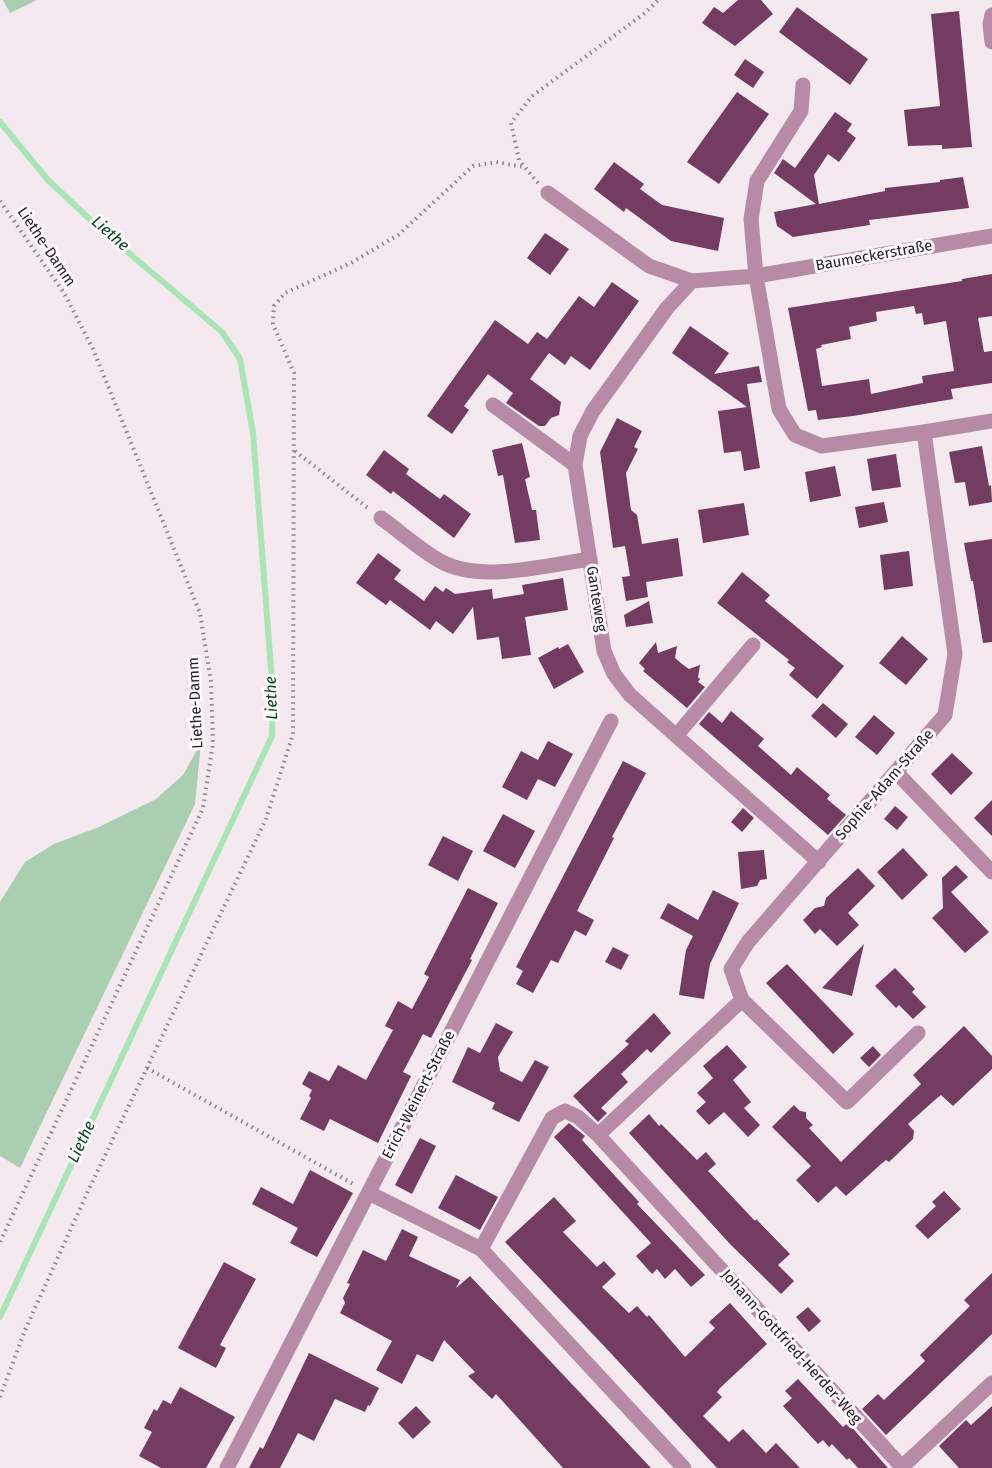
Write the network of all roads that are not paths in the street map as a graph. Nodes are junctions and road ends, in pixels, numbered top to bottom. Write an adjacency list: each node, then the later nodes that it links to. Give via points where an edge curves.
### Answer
1 (992, 15): 2 (street)
2 (992, 42)
3 (803, 85): 6 (street, via 801,111 757,181 751,219)
4 (548, 193): 7 (street, Baumeckerstraße, via 649,266)
5 (992, 236): 6 (street, Baumeckerstraße)
6 (756, 276): 7 (street, Baumeckerstraße); 10 (street, via 779,409 795,435 822,446)
7 (692, 281): 11 (street, Ganteweg, via 666,308 593,411 580,436)
8 (493, 405): 11 (street)
9 (992, 421): 10 (street)
10 (924, 432): 17 (street, Sophie-Adam-Straße, via 955,654 945,715)
11 (575, 465): 13 (street, Ganteweg)
12 (381, 518): 13 (street, via 442,562 469,571 495,572)
13 (590, 559): 16 (street, Ganteweg, via 604,651 614,674 630,695)
14 (753, 645): 16 (street)
15 (611, 721): 23 (street, Erich-Weinert-Straße)
16 (676, 736): 18 (street, Ganteweg)
17 (897, 773): 18 (street, Sophie-Adam-Straße); 19 (street)
18 (819, 862): 20 (street, Sophie-Adam-Straße, via 748,942 731,969)
19 (992, 872)
20 (742, 1000): 21 (street, via 847,1102); 22 (street)
21 (918, 1033)
22 (598, 1136): 24 (street, via 578,1117 565,1111 552,1118); 25 (street, Johann-Gottfried-Herder-Weg, via 902,1467)
23 (369, 1193): 24 (street); 26 (street, Erich-Weinert-Straße)
24 (481, 1249): 27 (street)
25 (992, 1383)
26 (227, 1468)
27 (684, 1468)

